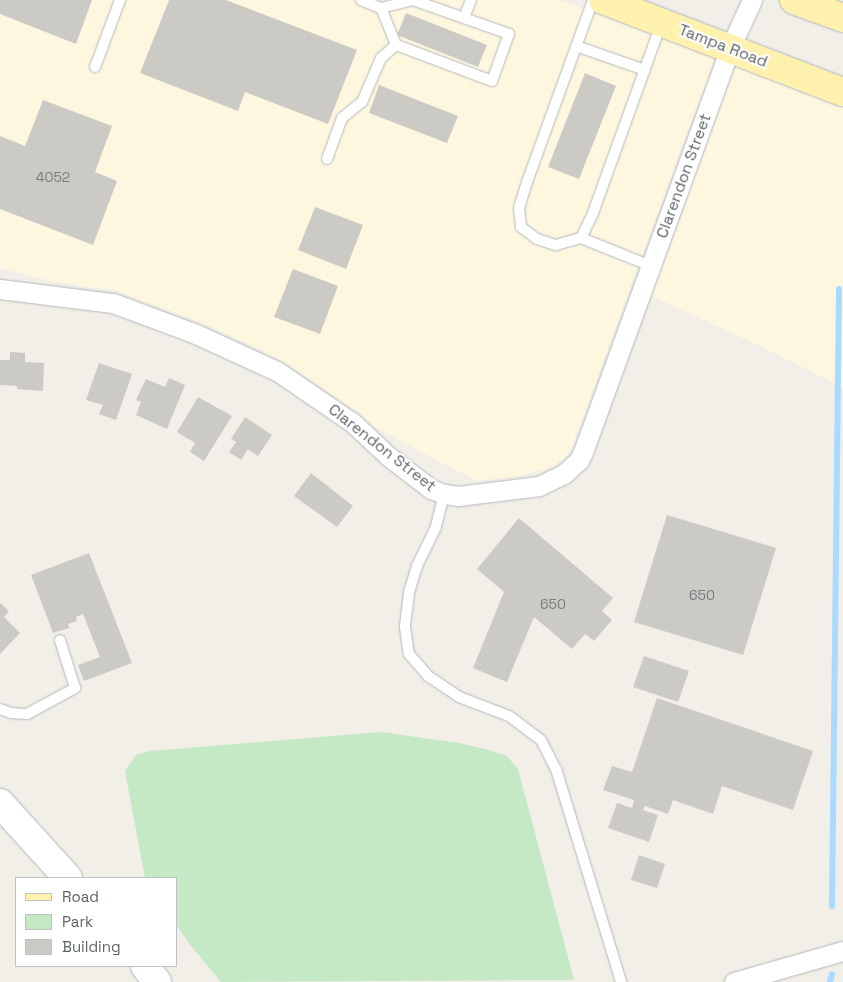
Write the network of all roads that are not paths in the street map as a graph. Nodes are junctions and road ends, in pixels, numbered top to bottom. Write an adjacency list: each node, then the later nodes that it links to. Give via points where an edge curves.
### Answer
1 (120, 0): 15 (lane)
2 (361, 0): 8 (lane)
3 (471, 0): 9 (lane)
4 (593, 0): 13 (lane)
5 (603, 0): 11 (main road, Tampa Road)
6 (752, 0): 14 (street, Clarendon Street)
7 (794, 0): 10 (main road)
8 (381, 8): 9 (lane, via 413,0); 12 (lane)
9 (464, 18): 12 (lane, via 509,34 492,80)
10 (843, 18)
11 (662, 22): 14 (main road, Tampa Road); 16 (lane)
12 (396, 45): 18 (lane, via 381,58 362,102 342,118)
13 (576, 46): 16 (lane); 19 (lane, via 519,208 521,227 537,240 556,245)
14 (730, 48): 17 (main road, Tampa Road); 20 (street, Clarendon Street)
15 (95, 68)
16 (645, 70): 19 (lane, via 593,213)
17 (843, 92)
18 (327, 159)
19 (580, 238): 20 (lane)
20 (651, 266): 22 (street, Clarendon Street, via 579,460 564,474 538,486 458,496)
21 (0, 289): 22 (street, Clarendon Street, via 113,303 196,334 277,371 353,423 388,456 431,489)
22 (444, 494): 30 (lane, via 436,527 417,566 409,593 405,627 409,654 428,676 459,697 509,716 541,740 556,770)
23 (60, 640): 24 (lane, via 75,688 27,714)
24 (0, 709)
25 (0, 803): 26 (street)
26 (67, 877)
27 (843, 951): 31 (street)
28 (146, 967): 29 (street)
29 (157, 982)
30 (621, 982)
31 (734, 982)

